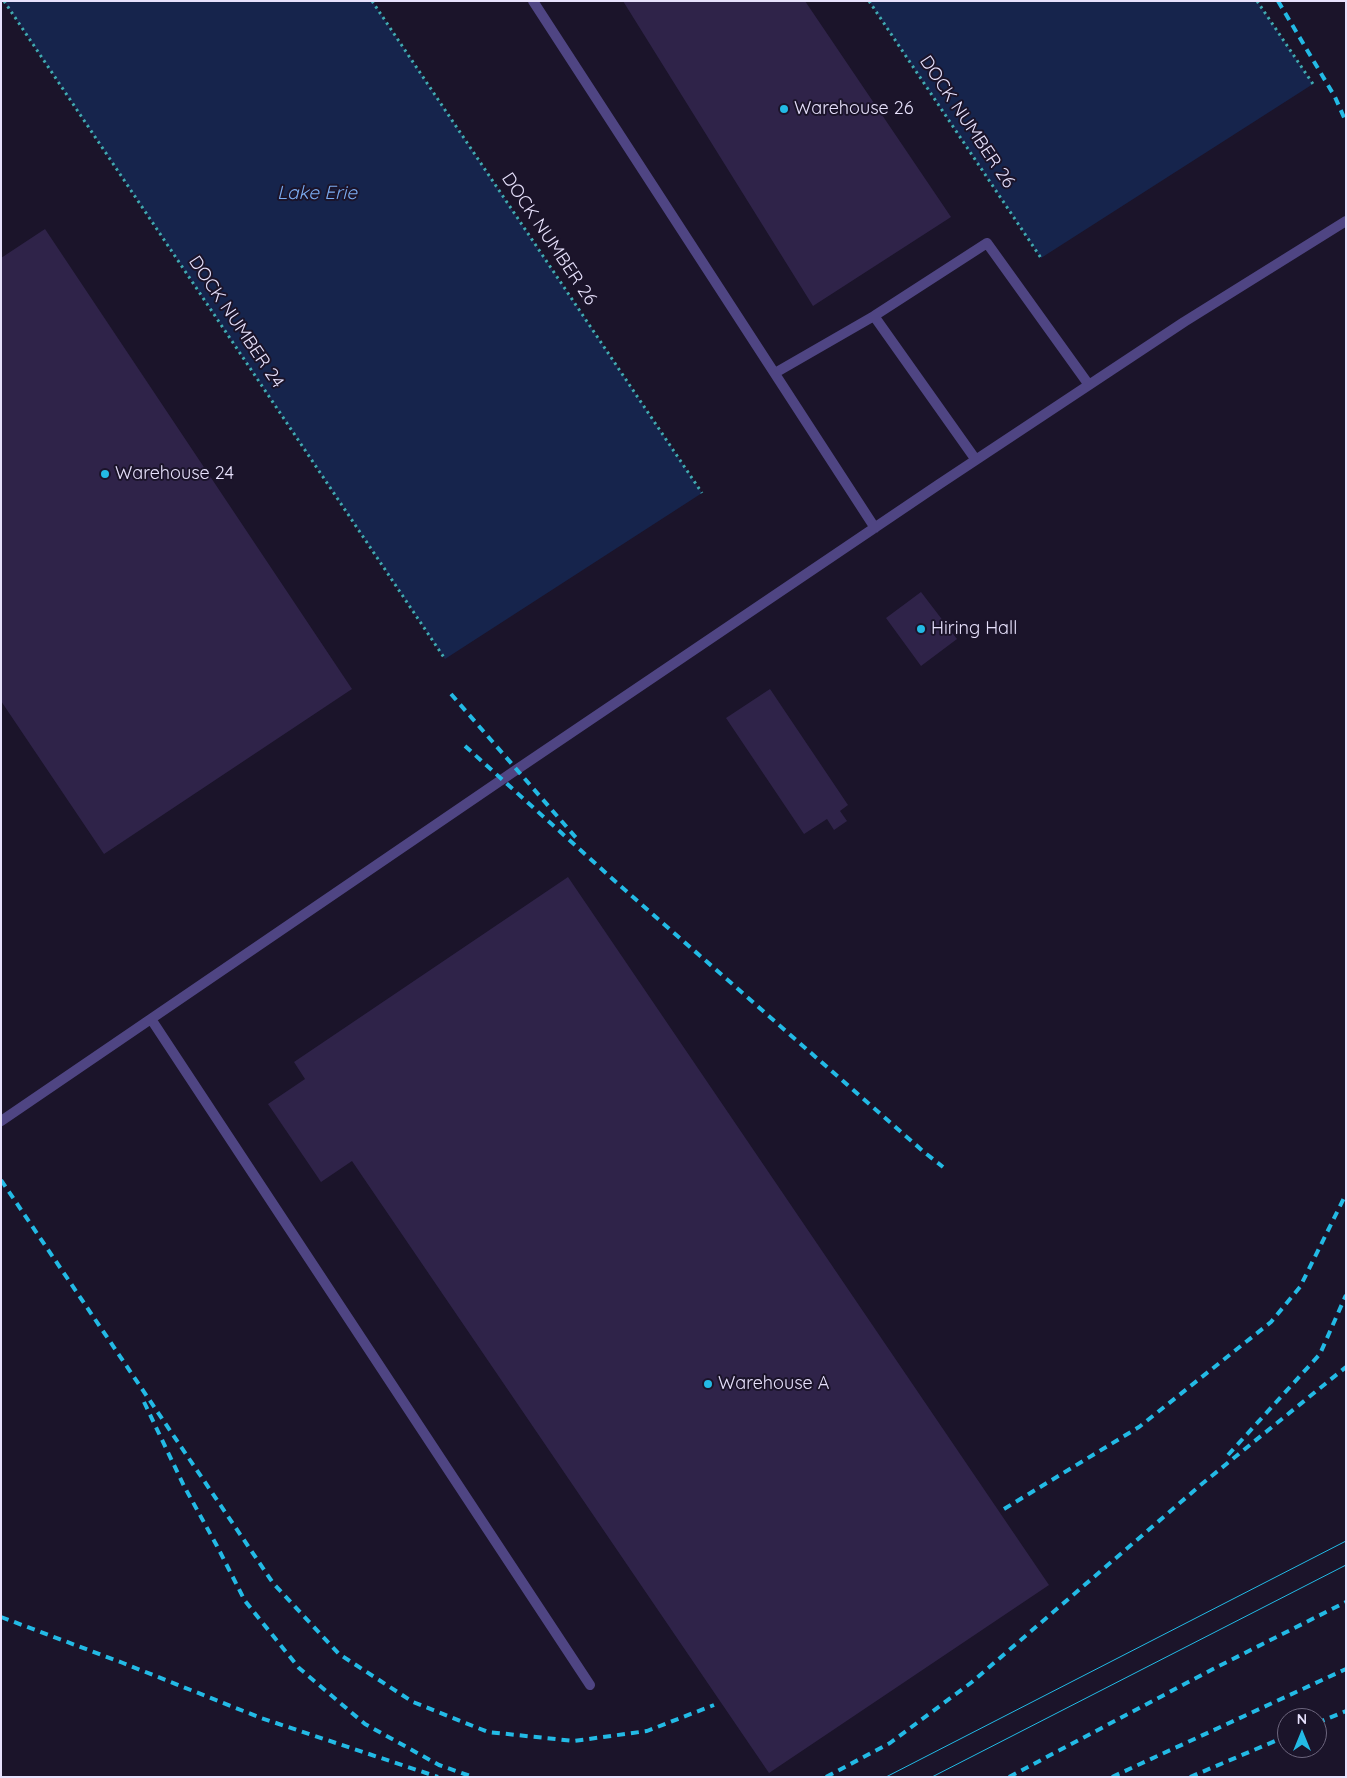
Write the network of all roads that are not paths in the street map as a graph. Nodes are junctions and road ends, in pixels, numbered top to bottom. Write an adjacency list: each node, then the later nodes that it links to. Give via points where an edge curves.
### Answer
1 (533, 1): 4 (lane)
2 (1346, 222): 5 (lane, via 1184,322)
3 (874, 316): 4 (lane); 5 (lane, via 987,243); 6 (lane)
4 (775, 373): 7 (lane)
5 (1089, 386): 6 (lane)
6 (976, 460): 7 (lane)
7 (876, 528): 8 (lane)
8 (151, 1019): 9 (lane); 10 (lane)
9 (1, 1121)
10 (590, 1685)

